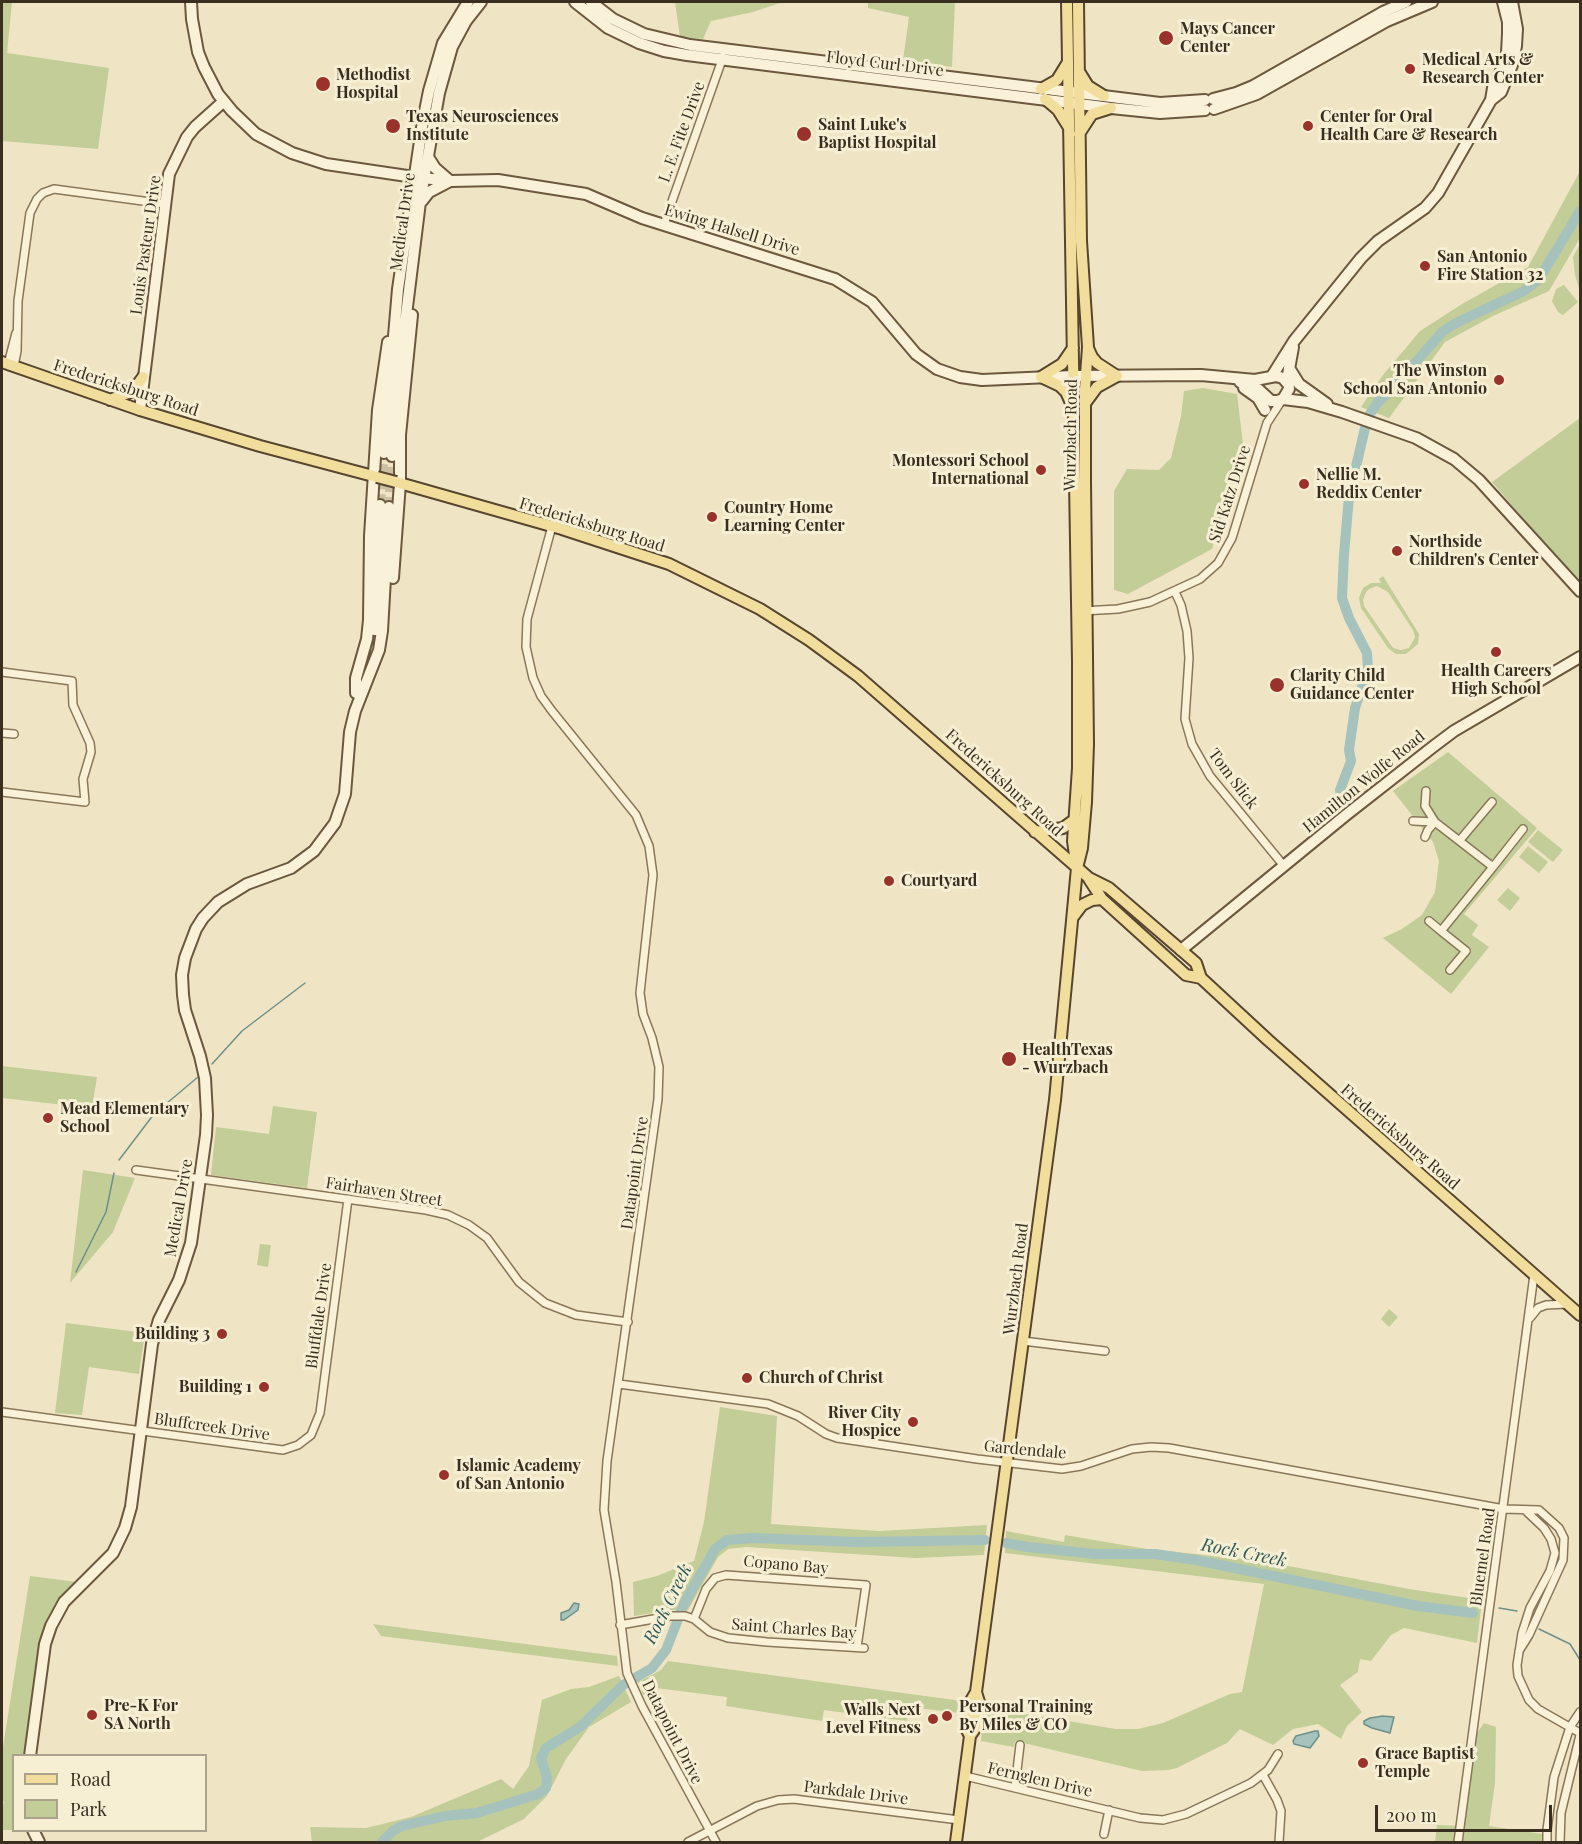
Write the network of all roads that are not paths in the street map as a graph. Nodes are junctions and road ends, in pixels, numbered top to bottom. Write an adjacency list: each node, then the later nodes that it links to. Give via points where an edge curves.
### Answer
1 (191, 2): 19 (street, via 198,52)
2 (468, 2): 23 (street, Medical Drive, via 443,43 429,91)
3 (481, 2): 23 (street, Medical Drive, via 452,47)
4 (574, 2): 12 (street, Floyd Curl Drive, via 608,28)
5 (591, 2): 12 (street, Floyd Curl Drive)
6 (1067, 2): 14 (main road, Wurzbach Road)
7 (1078, 2): 15 (main road, Wurzbach Road)
8 (1406, 2): 11 (street, Floyd Curl Drive)
9 (1432, 2): 11 (street, Floyd Curl Drive)
10 (1508, 4): 32 (street, via 1516,45 1501,92 1491,100 1432,200 1365,254)
11 (1344, 39): 20 (street, Floyd Curl Drive, via 1257,94)
12 (650, 41): 13 (street, Floyd Curl Drive)
13 (724, 54): 16 (street, Floyd Curl Drive); 29 (street, L. E. Fite Drive)
14 (1068, 62): 16 (main road, via 1058,80); 18 (main road, Wurzbach Road)
15 (1078, 70): 17 (main road, via 1085,83); 18 (main road, Wurzbach Road)
16 (1043, 94): 18 (street, Floyd Curl Drive); 22 (main road)
17 (1104, 96): 18 (street, Floyd Curl Drive); 20 (street, Floyd Curl Drive)
18 (1074, 98): 21 (street, Floyd Curl Drive); 22 (main road, Wurzbach Road)
19 (224, 101): 24 (street, Ewing Halsell Drive, via 256,134 285,151 326,164); 28 (street, Louis Pasteur Drive, via 195,127 179,150 169,174)
20 (1209, 104): 21 (street, Floyd Curl Drive, via 1160,113)
21 (1111, 108): 22 (main road, via 1092,114)
22 (1074, 133): 33 (main road, Wurzbach Road); 34 (main road, Wurzbach Road)
23 (423, 156): 24 (street); 25 (street, Medical Drive); 26 (street)
24 (392, 173): 25 (street, Ewing Halsell Drive); 27 (street)
25 (419, 178): 26 (street, Ewing Halsell Drive); 27 (street, Medical Drive)
26 (450, 181): 27 (street); 29 (street, Ewing Halsell Drive, via 498,180 572,190)
27 (415, 202): 30 (street, Medical Drive); 31 (street, Medical Drive)
28 (165, 204): 35 (street, via 54,189 34,202); 41 (street, Louis Pasteur Drive)
29 (664, 224): 42 (street, Ewing Halsell Drive, via 835,279 872,302 916,354 951,375 982,380)
30 (410, 285): 31 (street, Medical Drive, via 388,455); 56 (street, via 411,331)
31 (399, 289): 55 (street, via 378,410)
32 (1294, 341): 36 (street); 43 (street)
33 (1088, 347): 38 (main road, Wurzbach Road); 39 (main road, via 1097,363)
34 (1073, 348): 37 (main road, Wurzbach Road); 42 (main road, via 1062,364)
35 (8, 364): 47 (main road, Fredericksburg Road)
36 (1289, 368): 45 (street); 53 (street, via 1294,380)
37 (1073, 376): 38 (street, Ewing Halsell Drive); 42 (street, Ewing Halsell Drive); 50 (main road, Wurzbach Road)
38 (1086, 376): 39 (street, Ewing Halsell Drive); 49 (main road, Wurzbach Road)
39 (1117, 376): 40 (street, Ewing Halsell Drive); 49 (main road, via 1095,389)
40 (1220, 376): 43 (street, Ewing Halsell Drive, via 1255,380); 44 (street, Ewing Halsell Drive)
41 (143, 377): 47 (main road, via 133,391); 51 (street, Louis Pasteur Drive)
42 (1041, 377): 50 (main road, via 1060,386)
43 (1271, 377): 45 (street, Ewing Halsell Drive, via 1280,376); 46 (street, via 1264,384)
44 (1231, 380): 46 (street, Ewing Halsell Drive); 52 (street, via 1258,399)
45 (1288, 385): 48 (street); 53 (street, Ewing Halsell Drive)
46 (1265, 395): 48 (street, Ewing Halsell Drive, via 1275,402); 52 (street, Sid Katz Drive)
47 (110, 400): 51 (main road, Fredericksburg Road)
48 (1283, 400): 53 (street, Ewing Halsell Drive); 54 (street, Sid Katz Drive)
49 (1085, 406): 61 (main road, Wurzbach Road)
50 (1074, 409): 61 (main road, Wurzbach Road)
51 (140, 410): 55 (main road, Fredericksburg Road)
52 (1265, 410): 54 (street, Sid Katz Drive)
53 (1337, 410): 58 (street, Ewing Halsell Drive, via 1416,438 1454,459 1488,489)
54 (1267, 423): 59 (street, Sid Katz Drive, via 1225,553 1200,579)
55 (376, 476): 56 (main road, Fredericksburg Road, bridge); 64 (street, via 369,620)
56 (398, 483): 57 (main road, Fredericksburg Road); 65 (street, via 388,634 378,672)
57 (552, 526): 75 (main road, Fredericksburg Road, via 669,564 795,631 858,676); 97 (street, Datapoint Drive, via 527,619 526,647 533,678 552,711 636,815 649,846 652,868 640,993 660,1077)
58 (1578, 589): 60 (street, Ewing Halsell Drive)
59 (1174, 592): 61 (street, Sid Katz Drive, via 1129,607); 78 (street, Tom Slick, via 1187,631 1190,658 1185,719 1192,744 1210,776)
60 (1581, 599)
61 (1082, 611): 71 (main road, Wurzbach Road); 80 (main road, Wurzbach Road, via 1088,744 1082,848)
62 (1580, 657): 78 (street, Hamilton Wolfe Road, via 1447,736)
63 (2, 672): 69 (street, via 72,681 73,705 91,752 83,779 85,802)
64 (356, 693): 65 (street, Medical Drive); 65 (street, Medical Drive, via 376,624 385,505 382,631 379,651)
65 (355, 711): 91 (street, Medical Drive, via 345,794 328,834 314,851 291,868 247,884 218,902 203,918 188,948 183,995 200,1056 207,1101 207,1135)
66 (2, 733): 67 (street)
67 (14, 734)
68 (1426, 791): 73 (street, via 1425,806)
69 (2, 792)
70 (1492, 802): 77 (street)
71 (1074, 820): 75 (main road, via 1063,828); 80 (main road, Wurzbach Road)
72 (1413, 821): 73 (street)
73 (1435, 822): 76 (street); 77 (street)
74 (1523, 829): 79 (street)
75 (1035, 832): 80 (main road, Fredericksburg Road)
76 (1425, 837)
77 (1460, 840): 79 (street)
78 (1284, 866): 86 (street, Hamilton Wolfe Road)
79 (1493, 867): 85 (street)
80 (1077, 868): 81 (main road, Fredericksburg Road); 83 (main road, Wurzbach Road)
81 (1089, 878): 82 (main road, Fredericksburg Road); 86 (main road, Fredericksburg Road, via 1109,888)
82 (1102, 899): 83 (main road, via 1082,905); 87 (main road, Fredericksburg Road)
83 (1072, 917): 98 (main road, Wurzbach Road, via 1054,1100)
84 (1429, 921): 85 (street)
85 (1441, 931): 88 (street, via 1466,951)
86 (1181, 950): 87 (main road); 89 (main road, Fredericksburg Road, via 1196,963)
87 (1160, 951): 89 (main road, Fredericksburg Road, via 1186,975)
88 (1450, 970)
89 (1201, 978): 93 (main road, Fredericksburg Road)
90 (136, 1170): 91 (street, Fairhaven Street)
91 (200, 1180): 92 (street, Fairhaven Street); 102 (street, Medical Drive, via 191,1242 152,1344)
92 (348, 1199): 97 (street, Fairhaven Street, via 426,1210 459,1219 486,1238 519,1282 546,1303 576,1315); 103 (street, Bluffdale Drive, via 320,1413)
93 (1534, 1275): 94 (main road, Fredericksburg Road); 96 (street, Bluemel Road)
94 (1567, 1304): 95 (main road, Fredericksburg Road); 96 (street, via 1544,1306)
95 (1581, 1315)
96 (1529, 1320): 105 (street, Bluemel Road)
97 (627, 1322): 100 (street, Datapoint Drive)
98 (1023, 1341): 99 (street); 104 (main road, Wurzbach Road)
99 (1105, 1351)
100 (619, 1384): 104 (street, Gardendale, via 768,1404 845,1440); 108 (street, Datapoint Drive, via 604,1502)
101 (2, 1412): 102 (street, Bluffcreek Drive)
102 (141, 1431): 103 (street, Bluffcreek Drive, via 283,1449 298,1445); 115 (street, Medical Drive, via 130,1507 121,1538 113,1553 64,1602 48,1634)
103 (311, 1435)
104 (1007, 1463): 105 (street, Gardendale, via 1072,1468 1132,1449 1169,1448); 118 (main road, Wurzbach Road, via 976,1692 969,1704 966,1728 970,1736)
105 (1504, 1509): 106 (street, Gardendale); 128 (street, Bluemel Road)
106 (1526, 1511): 110 (street, via 1544,1528 1555,1553 1530,1608); 110 (street, Gardendale, via 1539,1510 1549,1518 1559,1528 1565,1549 1560,1568)
107 (694, 1619): 108 (street, Saint Charles Bay, via 676,1616); 109 (street, Saint Charles Bay, via 721,1636); 109 (street, Copano Bay, via 706,1589 715,1578 726,1575 866,1585)
108 (620, 1625): 122 (street, Datapoint Drive, via 633,1689)
109 (860, 1647)
110 (1519, 1651): 112 (street, via 1518,1676 1529,1700)
111 (1581, 1712): 112 (street)
112 (1570, 1726): 113 (street); 129 (street, via 1554,1777)
113 (1581, 1734): 130 (street, via 1561,1813)
114 (1020, 1745): 119 (street)
115 (30, 1754)
116 (1278, 1754): 117 (street, Fernglen Drive)
117 (1263, 1775): 120 (street, Fernglen Drive, via 1171,1819 1148,1819); 127 (street, via 1281,1811)
118 (964, 1776): 119 (street, Fernglen Drive); 121 (main road, Wurzbach Road)
119 (1015, 1787): 120 (street, Fernglen Drive)
120 (1109, 1810): 123 (street, Fernglen Drive)
121 (959, 1820): 122 (street, Parkdale Drive, via 794,1798 757,1806); 126 (main road, Wurzbach Road)
122 (710, 1831): 124 (street, Parkdale Drive); 125 (street, Datapoint Drive)
123 (1104, 1833)
124 (688, 1842)
125 (716, 1842)
126 (956, 1842)
127 (1280, 1842)
128 (1458, 1842)
129 (1547, 1842)
130 (1560, 1842)

